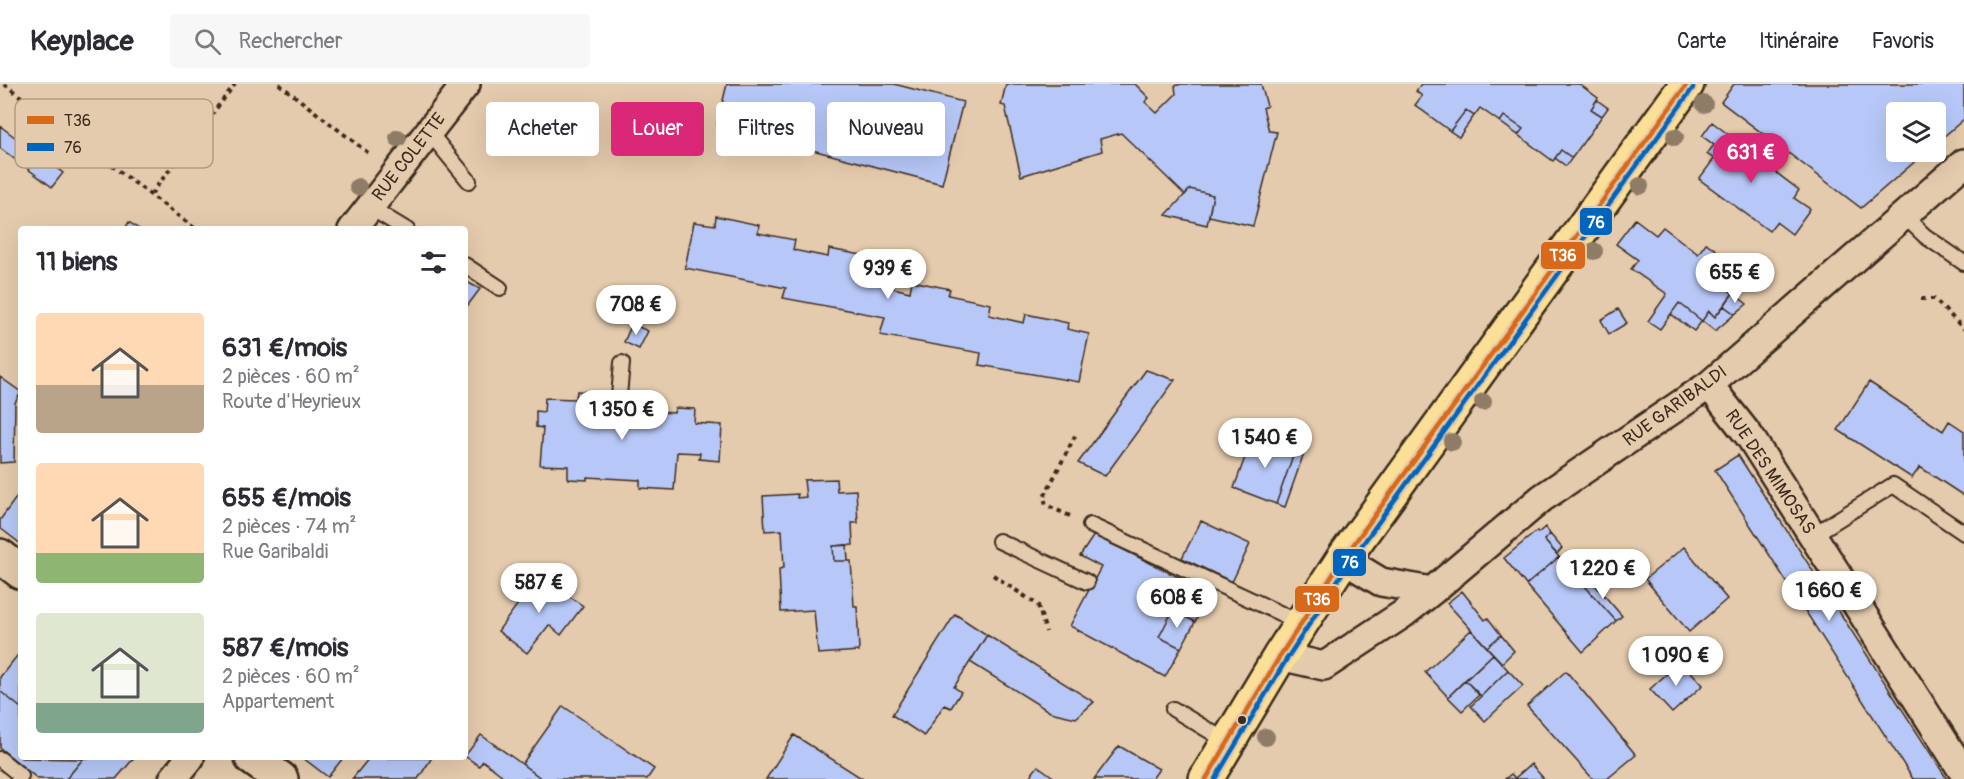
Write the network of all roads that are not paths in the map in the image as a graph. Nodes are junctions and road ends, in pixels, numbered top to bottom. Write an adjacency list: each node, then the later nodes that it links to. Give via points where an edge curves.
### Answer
1 (466, 84): 3 (street, RUE COLETTE)
2 (1687, 84): 21 (main road)
3 (429, 132): 5 (lane); 6 (street, RUE COLETTE)
4 (1964, 163): 7 (street, RUE GARIBALDI)
5 (469, 182)
6 (369, 207): 8 (street, RUE COLETTE); 9 (lane)
7 (1903, 214): 10 (lane, via 1924,236); 14 (street, RUE GARIBALDI)
8 (355, 226)
9 (400, 226)
10 (1964, 263)
11 (468, 267): 12 (lane)
12 (500, 288)
13 (622, 363): 15 (lane)
14 (1709, 385): 18 (street, RUE DES MIMOSAS, via 1750,437); 24 (street, RUE GARIBALDI, via 1542,498)
15 (618, 407)
16 (1090, 525): 25 (lane)
17 (1964, 533): 18 (lane, via 1893,485)
18 (1813, 535): 32 (street, RUE DES MIMOSAS)
19 (999, 541): 23 (lane)
20 (0, 556): 22 (street)
21 (1343, 558): 24 (street, via 1382,582); 25 (main road)
22 (18, 570)
23 (1088, 582)
24 (1432, 591): 26 (street, RUE GARIBALDI, via 1324,666)
25 (1301, 623): 26 (main road)
26 (1280, 656): 28 (main road)
27 (1173, 709): 28 (lane)
28 (1228, 742): 36 (main road)
29 (0, 759): 33 (lane)
30 (188, 760): 34 (street)
31 (255, 760): 35 (street)
32 (1964, 773)
33 (22, 778)
34 (172, 779)
35 (281, 779)
36 (1206, 779)

